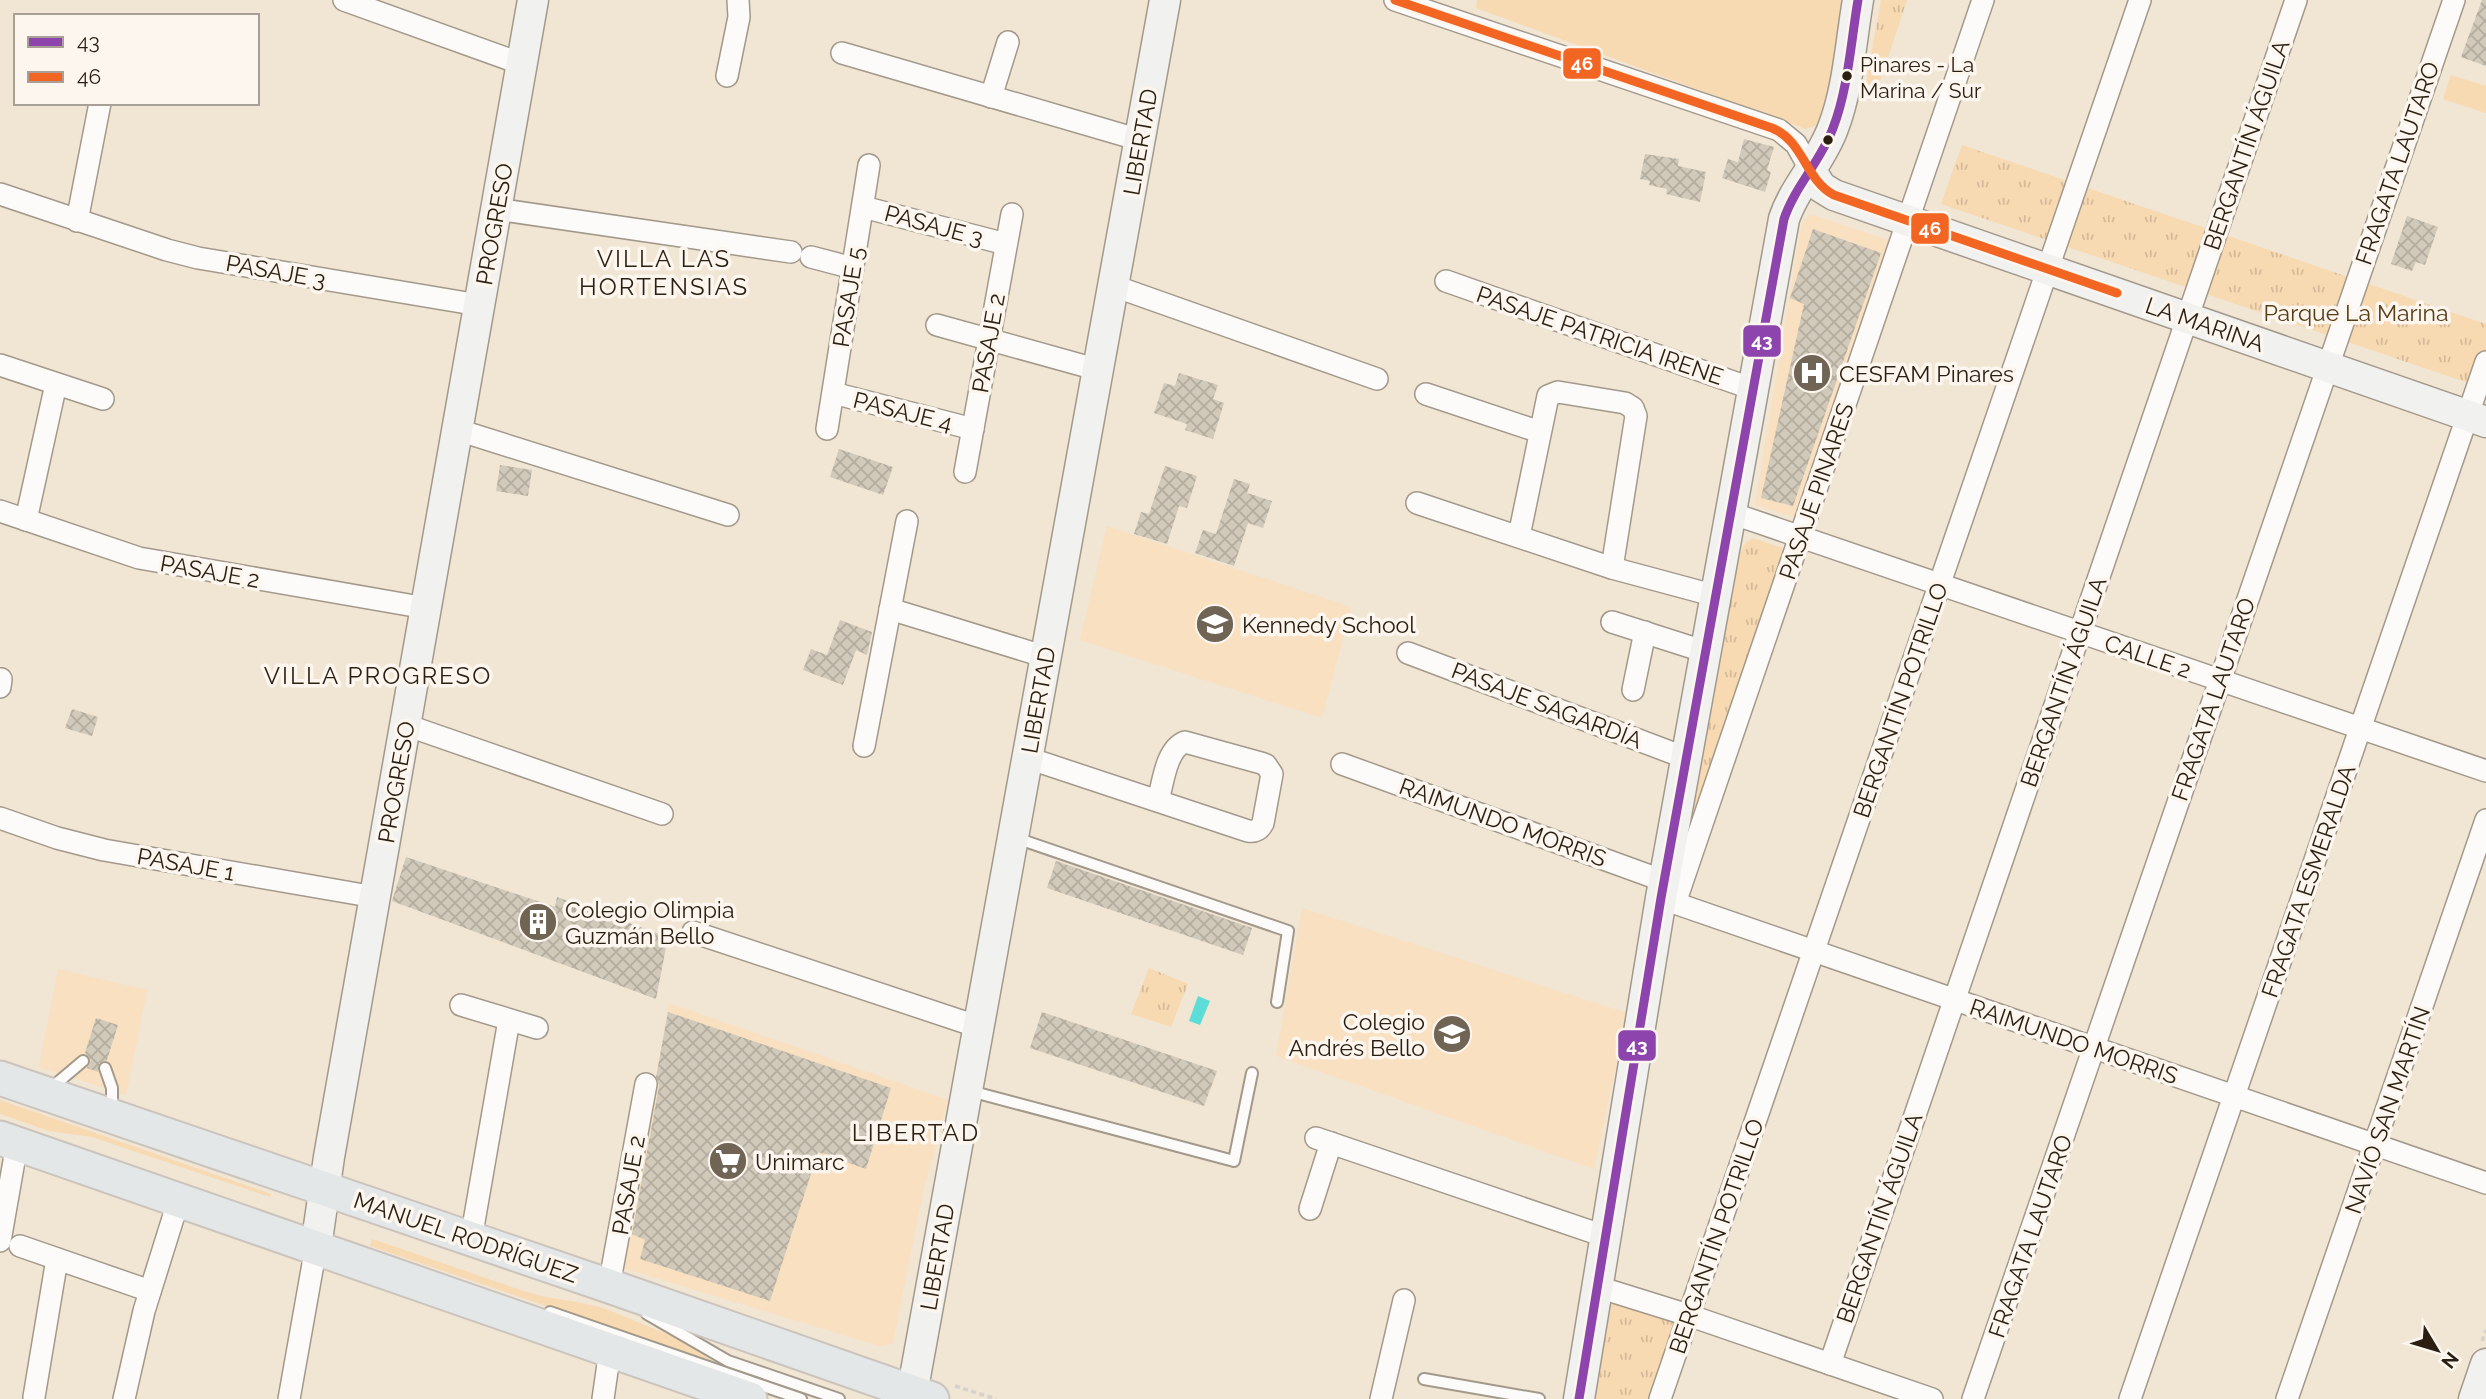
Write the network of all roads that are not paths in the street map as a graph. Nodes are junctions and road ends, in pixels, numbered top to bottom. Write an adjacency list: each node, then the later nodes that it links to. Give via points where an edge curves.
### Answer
1 (344, 0): 13 (street)
2 (533, 0): 13 (street, PROGRESO)
3 (738, 0): 14 (street)
4 (1165, 0): 17 (street, LIBERTAD)
5 (1395, 0): 19 (street, LA MARINA, via 1779,130 1796,144)
6 (1858, 0): 19 (street, via 1838,114)
7 (1983, 0): 24 (street, PASAJE PINARES)
8 (2140, 0): 28 (street, BERGANTÍN POTRILLO)
9 (2296, 0): 32 (street, BERGANTÍN ÁGUILA)
10 (2454, 0): 37 (street, FRAGATA LAUTARO)
11 (1008, 42): 15 (street)
12 (842, 53): 15 (street)
13 (522, 64): 22 (street, PROGRESO)
14 (727, 76)
15 (991, 97): 17 (street)
16 (100, 105): 25 (street)
17 (1140, 140): 30 (street, LIBERTAD)
18 (869, 165): 21 (street, PASAJE 5)
19 (1811, 171): 24 (street, LA MARINA, via 1821,187 1834,195); 41 (street, via 1784,219)
20 (0, 194): 25 (street, PASAJE 3)
21 (863, 207): 26 (street, PASAJE 3); 27 (street, PASAJE 5)
22 (496, 209): 27 (street, via 801,255); 31 (street, PROGRESO)
23 (1012, 214): 26 (street, PASAJE 2)
24 (1908, 220): 28 (street, LA MARINA); 58 (street, PASAJE PINARES)
25 (77, 221): 31 (street, PASAJE 3, via 198,258)
26 (1006, 244): 34 (street, PASAJE 2)
27 (853, 268): 42 (street, PASAJE 5)
28 (2048, 269): 32 (street, LA MARINA); 60 (street, BERGANTÍN POTRILLO)
29 (1446, 281): 41 (street, PASAJE PATRICIA IRENE)
30 (1114, 286): 38 (street, LIBERTAD); 39 (street)
31 (479, 306): 48 (street, PROGRESO)
32 (2187, 318): 37 (street, LA MARINA); 66 (street, BERGANTÍN ÁGUILA)
33 (937, 325): 34 (street)
34 (989, 339): 38 (street); 47 (street, PASAJE 2)
35 (2486, 362): 45 (street, FRAGATA ESMERALDA)
36 (0, 365): 40 (street)
37 (2328, 367): 45 (street, LA MARINA); 70 (street, FRAGATA LAUTARO)
38 (1098, 370): 69 (street, LIBERTAD)
39 (1377, 379)
40 (56, 384): 44 (street); 55 (street)
41 (1753, 389): 53 (street)
42 (833, 393): 46 (street, PASAJE 5); 47 (street, PASAJE 4)
43 (1426, 394): 49 (street)
44 (103, 400)
45 (2477, 419): 73 (street, FRAGATA ESMERALDA)
46 (827, 429)
47 (973, 429): 50 (street, PASAJE 2)
48 (457, 430): 54 (street); 62 (street, PROGRESO)
49 (1540, 432): 57 (street); 59 (street, via 1546,400 1554,392 1633,408 1636,416)
50 (965, 472)
51 (1417, 503): 57 (street)
52 (0, 511): 55 (street, PASAJE 2)
53 (1731, 513): 58 (street, CALLE 2); 61 (street)
54 (728, 515)
55 (26, 520): 62 (street, PASAJE 2, via 149,560)
56 (907, 521): 63 (street)
57 (1519, 536): 59 (street)
58 (1800, 537): 60 (street, CALLE 2); 84 (street, PASAJE PINARES)
59 (1612, 568): 61 (street)
60 (1940, 584): 66 (street, CALLE 2); 87 (street, BERGANTÍN POTRILLO)
61 (1716, 596): 67 (street)
62 (426, 608): 72 (street, PROGRESO)
63 (890, 610): 69 (street); 74 (street)
64 (1612, 622): 65 (street)
65 (1645, 632): 67 (street); 71 (street)
66 (2080, 632): 70 (street, CALLE 2); 88 (street, BERGANTÍN ÁGUILA)
67 (1706, 652): 76 (street)
68 (1408, 653): 76 (street, PASAJE SAGARDÍA)
69 (1046, 657): 75 (street, LIBERTAD)
70 (2220, 680): 73 (street, CALLE 2); 94 (street, FRAGATA LAUTARO)
71 (1633, 690)
72 (406, 726): 80 (street); 85 (street, PROGRESO)
73 (2360, 728): 78 (street, CALLE 2); 102 (street, FRAGATA ESMERALDA)
74 (864, 746)
75 (1028, 758): 79 (street); 83 (street, LIBERTAD)
76 (1686, 758): 84 (street)
77 (1342, 764): 84 (street, RAIMUNDO MORRIS)
78 (2486, 771)
79 (1158, 801): 79 (street, via 1253,831 1263,823 1272,774 1266,765 1185,742 1172,752)
80 (662, 814)
81 (0, 818): 85 (street, PASAJE 1, via 95,848)
82 (2486, 820): 105 (street, NAVÍO SAN MARTÍN)
83 (1013, 837): 89 (lane, via 1288,931); 92 (street, LIBERTAD)
84 (1667, 894): 87 (street, RAIMUNDO MORRIS); 111 (street)
85 (375, 897): 108 (street, PROGRESO)
86 (693, 932): 92 (street)
87 (1814, 951): 88 (street, RAIMUNDO MORRIS); 122 (street, BERGANTÍN POTRILLO)
88 (1954, 1000): 94 (street, RAIMUNDO MORRIS); 124 (street, BERGANTÍN ÁGUILA)
89 (1277, 1002)
90 (461, 1005): 91 (street)
91 (509, 1020): 93 (street); 112 (street)
92 (979, 1027): 100 (street, LIBERTAD)
93 (537, 1028)
94 (2094, 1048): 102 (street, RAIMUNDO MORRIS); 140 (street, FRAGATA LAUTARO)
95 (83, 1061): 101 (lane)
96 (105, 1068): 103 (lane)
97 (1252, 1073): 100 (lane, via 1234,1161)
98 (0, 1078): 101 (main road, MANUEL RODRÍGUEZ)
99 (646, 1084): 117 (street, PASAJE 2)
100 (967, 1090): 128 (street, LIBERTAD)
101 (44, 1093): 103 (main road, MANUEL RODRÍGUEZ)
102 (2234, 1096): 105 (street, RAIMUNDO MORRIS); 141 (street, FRAGATA ESMERALDA)
103 (112, 1116): 108 (main road, MANUEL RODRÍGUEZ)
104 (15, 1140): 109 (main road); 113 (street)
105 (2374, 1145): 106 (street, RAIMUNDO MORRIS); 142 (street, NAVÍO SAN MARTÍN)
106 (2486, 1183)
107 (287, 1188): 108 (lane)
108 (324, 1189): 112 (main road, MANUEL RODRÍGUEZ); 114 (street, PROGRESO)
109 (179, 1199): 114 (main road); 119 (street)
110 (1310, 1209): 111 (street, via 1323,1140)
111 (1607, 1237): 118 (street)
112 (471, 1239): 117 (main road, MANUEL RODRÍGUEZ)
113 (10, 1244): 116 (street)
114 (316, 1247): 115 (lane); 123 (main road); 130 (street, PROGRESO)
115 (361, 1250)
116 (57, 1259): 119 (street); 127 (street)
117 (609, 1286): 128 (main road, MANUEL RODRÍGUEZ); 134 (lane, via 728,1361)
118 (1598, 1287): 122 (street); 137 (street)
119 (150, 1291): 129 (street)
120 (1404, 1300): 135 (street)
121 (536, 1307): 133 (lane)
122 (1688, 1315): 124 (street); 138 (street, BERGANTÍN POTRILLO)
123 (610, 1350): 131 (street); 132 (main road)
124 (1830, 1364): 139 (street)
125 (2486, 1364): 143 (street)
126 (1424, 1379): 136 (lane)
127 (34, 1397)
128 (918, 1397)
129 (124, 1399)
130 (289, 1399)
131 (603, 1399)
132 (750, 1399)
133 (801, 1399)
134 (839, 1399)
135 (1381, 1399)
136 (1539, 1399)
137 (1580, 1399)
138 (1660, 1399)
139 (1932, 1399)
140 (1973, 1399)
141 (2130, 1399)
142 (2287, 1399)
143 (2474, 1399)

